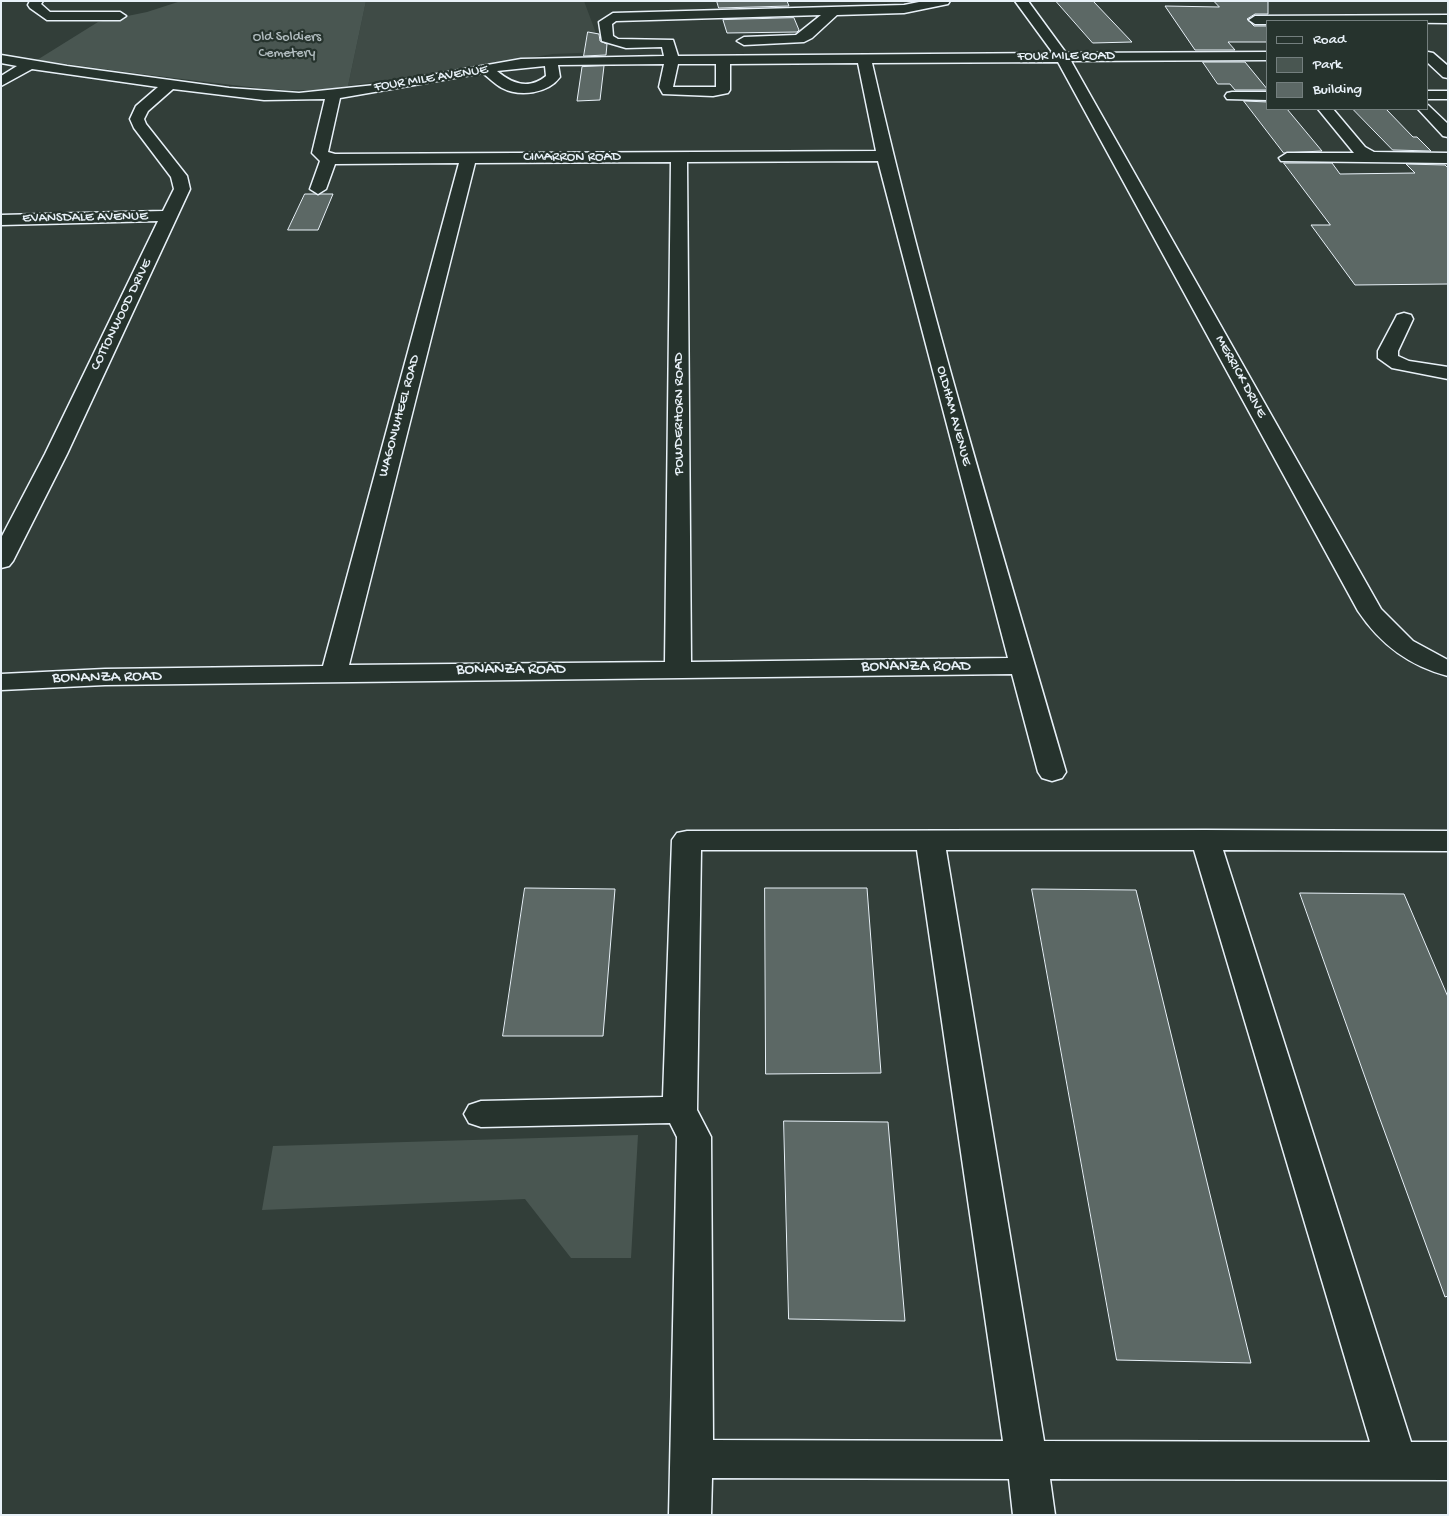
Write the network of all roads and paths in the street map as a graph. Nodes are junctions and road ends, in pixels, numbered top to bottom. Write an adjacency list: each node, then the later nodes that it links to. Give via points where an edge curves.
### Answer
1 (36, 1): 7 (street, via 34,5 47,16)
2 (693, 1): 6 (street)
3 (944, 1): 5 (street, via 904,9)
4 (1021, 1): 16 (street, MERRICK DRIVE)
5 (834, 10): 6 (street); 10 (street, via 799,39)
6 (698, 14): 12 (street, via 613,17 605,22 607,37 611,41)
7 (120, 16)
8 (1448, 19): 9 (street)
9 (1255, 20)
10 (732, 41)
11 (686, 42): 12 (street)
12 (668, 43): 20 (street)
13 (1448, 55): 15 (street)
14 (1266, 56): 16 (street, FOUR MILE ROAD)
15 (1429, 56)
16 (1062, 57): 18 (street, FOUR MILE ROAD); 50 (street, MERRICK DRIVE, via 1370,611 1383,630 1400,645)
17 (1429, 57): 25 (street)
18 (864, 58): 21 (street, FOUR MILE AVENUE); 36 (street, OLDHAM AVENUE)
19 (1, 59): 23 (street, FOUR MILE AVENUE)
20 (672, 59): 21 (street, FOUR MILE AVENUE); 21 (street, via 666,86 668,91 713,92 723,90); 22 (street, FOUR MILE AVENUE)
21 (723, 59)
22 (552, 61): 24 (street, FOUR MILE AVENUE); 24 (street, via 553,78 546,85 537,87 509,86)
23 (30, 65): 26 (street); 27 (street, FOUR MILE AVENUE)
24 (487, 69): 28 (street, FOUR MILE AVENUE)
25 (1448, 74)
26 (1, 82)
27 (170, 84): 28 (street, FOUR MILE AVENUE, via 277,96); 44 (street, COTTONWOOD DRIVE, via 141,109 137,119 182,182 179,197)
28 (333, 95): 37 (street, via 320,149 320,153)
29 (1448, 95): 32 (street)
30 (1232, 96): 31 (street)
31 (1266, 96)
32 (1429, 96)
33 (1326, 110): 40 (street, via 1360,150)
34 (1426, 110): 35 (street)
35 (1448, 133)
36 (885, 156): 38 (street, CIMARRON ROAD); 49 (street, OLDHAM AVENUE)
37 (329, 158): 42 (street, CIMARRON ROAD); 43 (street)
38 (679, 158): 42 (street, CIMARRON ROAD); 51 (street, POWDERHORN ROAD)
39 (1288, 158): 40 (street)
40 (1371, 158): 41 (street)
41 (1448, 158)
42 (468, 160): 52 (street, WAGONWHEEL ROAD)
43 (318, 189)
44 (169, 216): 45 (street, EVANSDALE AVENUE); 48 (street, COTTONWOOD DRIVE, via 56,454)
45 (1, 220)
46 (1404, 319): 47 (street, via 1388,350 1391,362)
47 (1448, 372)
48 (1, 561)
49 (1022, 666): 51 (street, BONANZA ROAD); 54 (street, OLDHAM AVENUE)
50 (1448, 668)
51 (678, 669): 52 (street, BONANZA ROAD)
52 (334, 674): 53 (street, BONANZA ROAD, via 105,677)
53 (1, 682)
54 (1052, 772)
55 (1205, 839): 56 (street); 57 (street); 62 (street)
56 (930, 840): 58 (street, via 687,840); 61 (street)
57 (1448, 841)
58 (680, 1110): 59 (street); 60 (street, via 694,1137)
59 (481, 1114)
60 (692, 1459): 61 (street); 64 (street)
61 (1027, 1460): 62 (street); 65 (street)
62 (1396, 1460): 63 (street)
63 (1448, 1461)
64 (690, 1515)
65 (1034, 1515)

